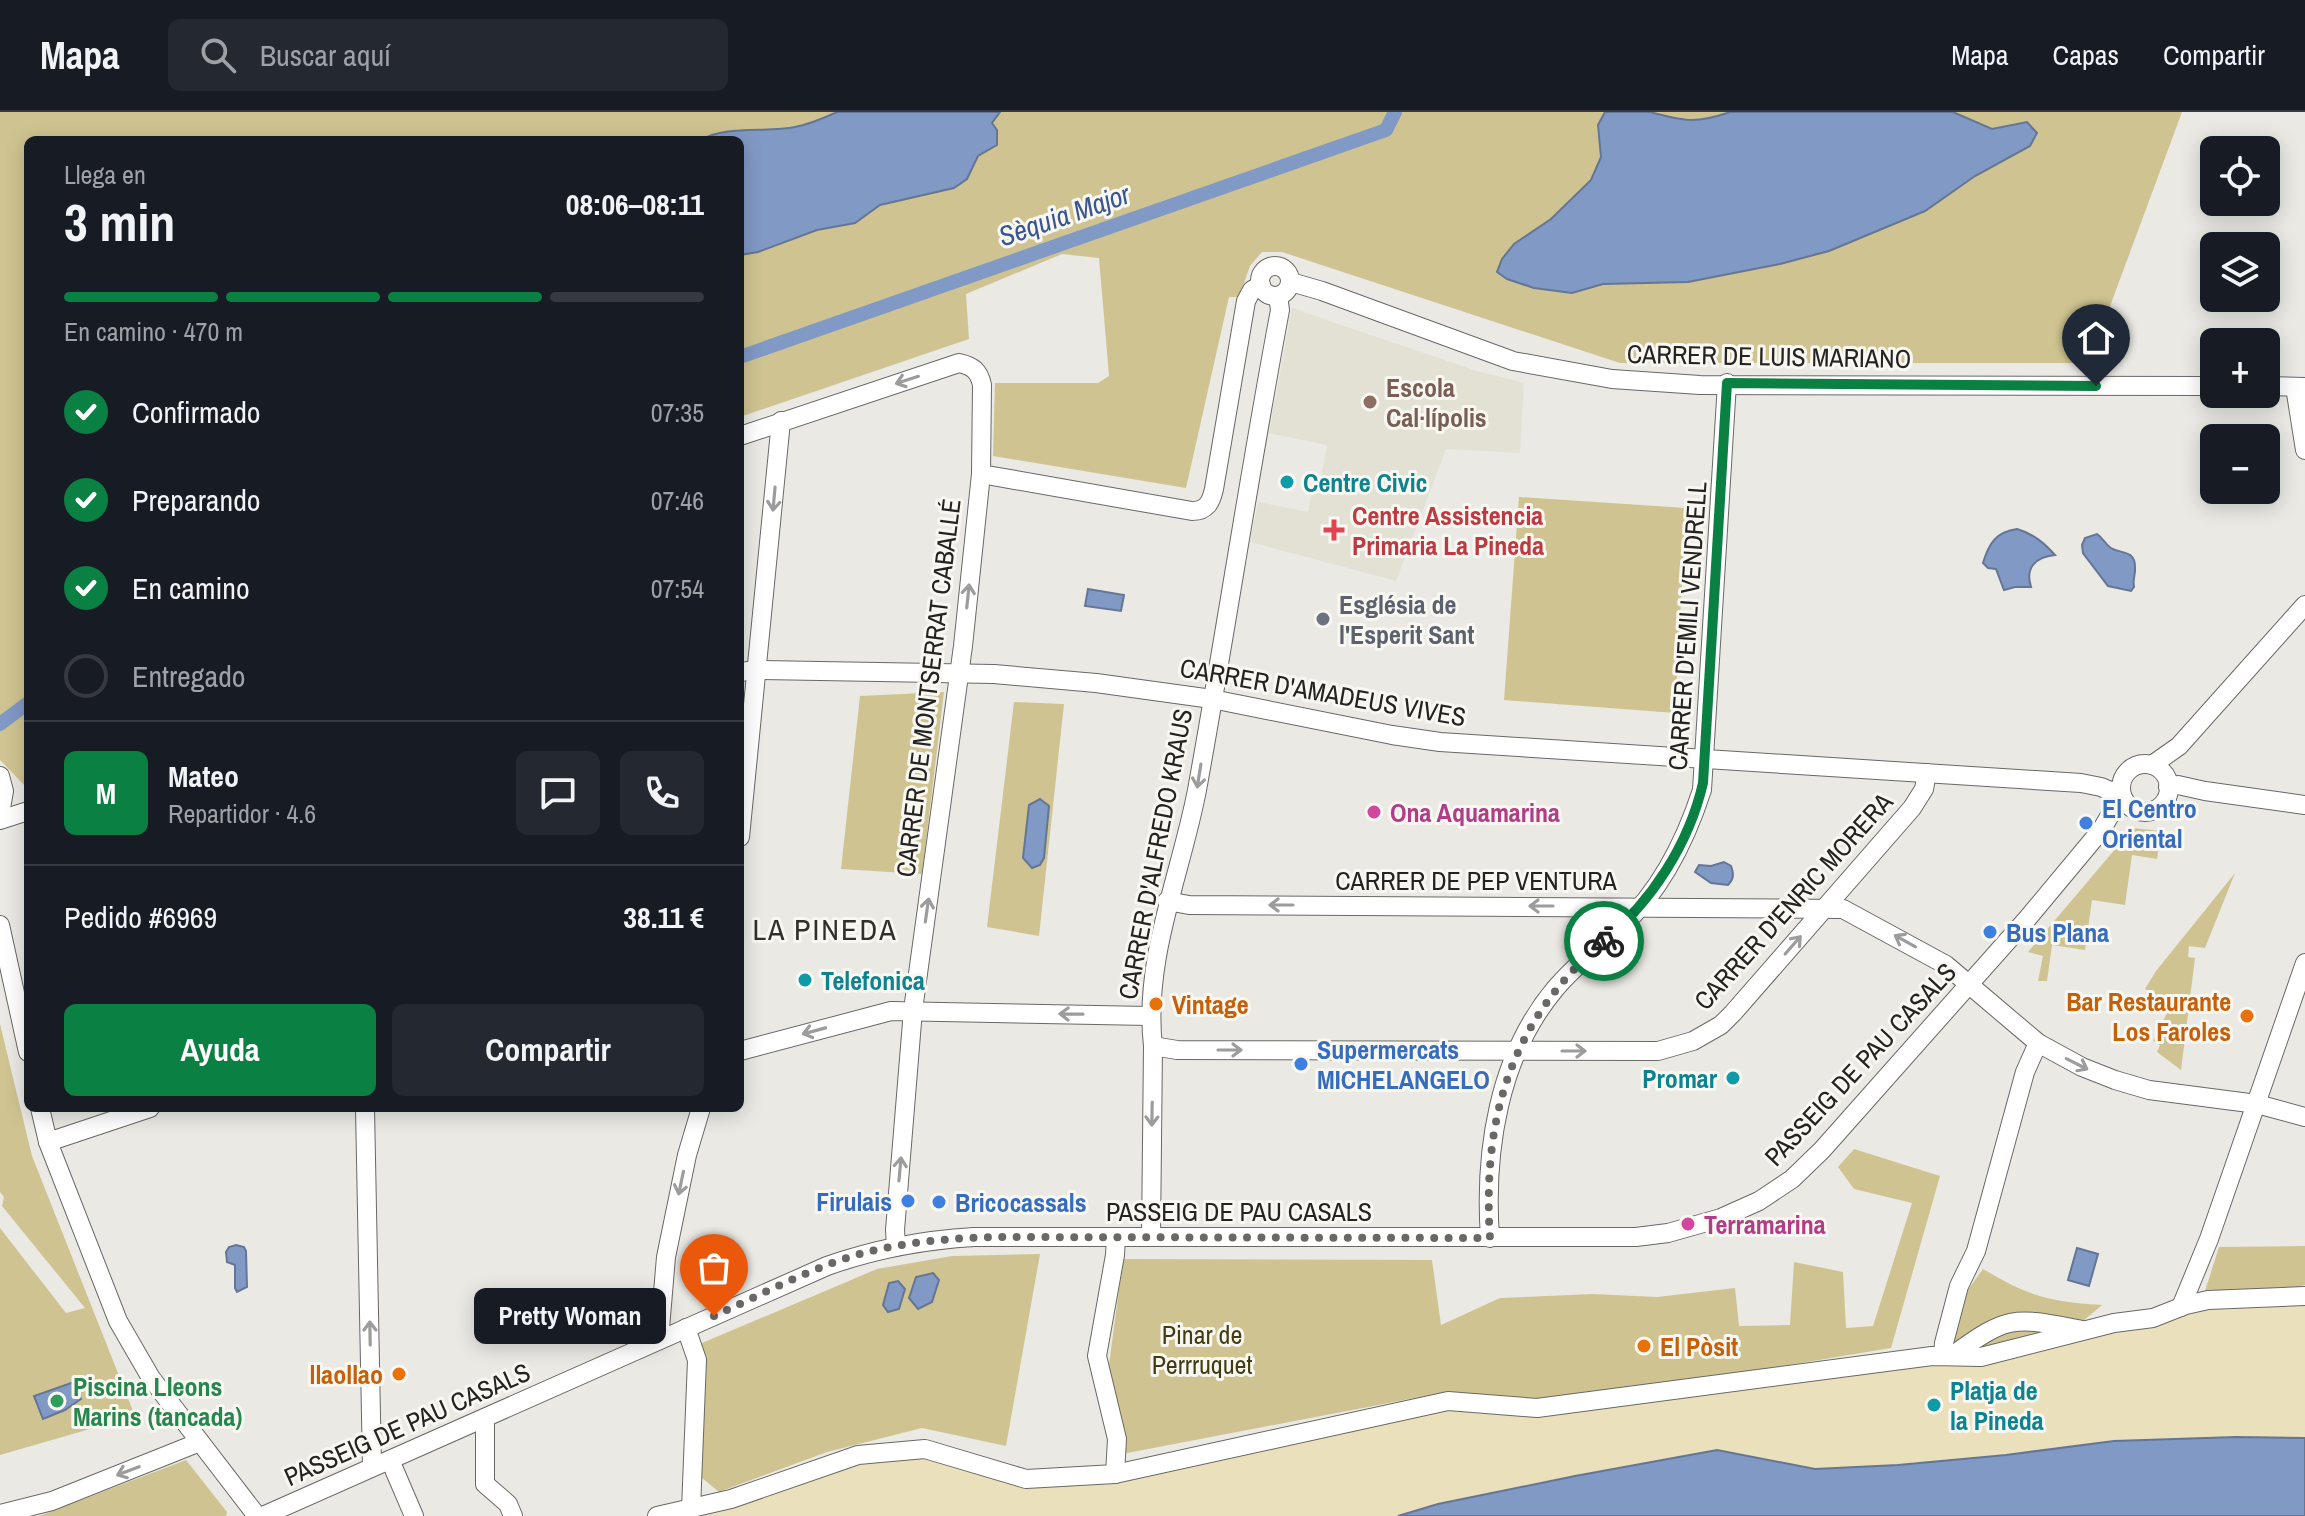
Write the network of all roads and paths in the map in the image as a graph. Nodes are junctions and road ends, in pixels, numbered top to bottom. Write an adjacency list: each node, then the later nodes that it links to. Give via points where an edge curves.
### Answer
1 (1261, 285): 2 (street, via 1269,295); 2 (street, via 1263,273 1275,266 1288,273); 10 (street, via 1246,301 1214,489 1206,507 1192,511)
2 (1284, 289): 3 (street, CARRER DE LUIS MARIANO, via 1322,291 1521,363 1634,381); 14 (street, CARRER D'ALFREDO KRAUS)
3 (1727, 383): 4 (street, CARRER DE LUIS MARIANO); 16 (street, CARRER D'EMILI VENDRELL)
4 (2200, 386)
5 (2280, 386): 6 (street)
6 (2300, 387): 9 (street)
7 (781, 421): 8 (street); 10 (street, CARRER DE MONTSERRAT CABALLÉ, one-way to 7, via 980,374 959,363); 12 (street, one-way to 12)
8 (744, 435)
9 (2305, 450)
10 (981, 474): 13 (street, CARRER DE MONTSERRAT CABALLÉ, one-way to 10)
11 (2305, 605): 15 (street)
12 (749, 671): 13 (street, CARRER D'AMADEUS VIVES); 17 (street)
13 (958, 673): 14 (street, CARRER D'AMADEUS VIVES, via 1096,683); 38 (street, CARRER DE MONTSERRAT CABALLÉ, one-way to 13)
14 (1212, 699): 16 (street, CARRER D'AMADEUS VIVES, via 1422,740); 32 (street, CARRER D'ALFREDO KRAUS, one-way to 32, via 1191,820)
15 (2177, 752): 18 (street); 23 (street); 24 (street)
16 (1705, 759): 19 (street, CARRER D'AMADEUS VIVES); 33 (street, CARRER D'EMILI VENDRELL, via 1702,790 1686,833)
17 (744, 763)
18 (2152, 765): 20 (street, via 2136,766); 24 (street, via 2162,772)
19 (1927, 773): 22 (street, CARRER D'AMADEUS VIVES); 34 (street, CARRER D'ENRIC MORERA, via 1918,800)
20 (2124, 776): 22 (street, CARRER D'AMADEUS VIVES); 25 (street)
21 (2, 783): 26 (street); 30 (street)
22 (2096, 786): 25 (street, CARRER D'AMADEUS VIVES); 31 (street, via 2107,802)
23 (2197, 790): 24 (street); 27 (street)
24 (2167, 791): 28 (street, via 2154,810)
25 (2123, 797): 28 (street); 31 (street, PASSEIG DE PAU CASALS)
26 (24, 802)
27 (2305, 805)
28 (2141, 811): 31 (street, PASSEIG DE PAU CASALS)
29 (24, 812): 30 (street)
30 (0, 817)
31 (2105, 824): 37 (street, PASSEIG DE PAU CASALS)
32 (1167, 901): 33 (street, CARRER DE PEP VENTURA, one-way to 32); 39 (street, CARRER D'ALFREDO KRAUS)
33 (1640, 907): 34 (street, CARRER DE PEP VENTURA); 44 (street, CARRER D'EMILI VENDRELL, via 1556,989)
34 (1826, 907): 37 (street, CARRER DE PEP VENTURA, one-way to 34, via 1933,956 1855,914); 44 (street, CARRER D'ENRIC MORERA, one-way to 34, via 1658,1051 1693,1041 1727,1020)
35 (0, 925): 40 (street)
36 (2305, 963): 45 (street)
37 (1970, 984): 41 (street, CARRER DE PEP VENTURA); 54 (street, PASSEIG DE PAU CASALS, via 1822,1150 1759,1201 1668,1233)
38 (913, 1010): 39 (street, one-way to 38); 43 (street, one-way to 43, via 891,1011); 55 (street, CARRER DE MONTSERRAT CABALLÉ, one-way to 38)
39 (1149, 1016): 42 (street, CARRER D'ALFREDO KRAUS)
40 (24, 1034)
41 (2038, 1043): 45 (street, CARRER DE PEP VENTURA, one-way to 45, via 2132,1086); 61 (street, via 2025,1072 1976,1251 1959,1286 1944,1343)
42 (1153, 1046): 44 (street, CARRER D'ENRIC MORERA, one-way to 44); 53 (street, CARRER D'ALFREDO KRAUS, one-way to 53)
43 (744, 1050)
44 (1516, 1051): 54 (street, CARRER D'EMILI VENDRELL, via 1496,1124)
45 (2257, 1104): 50 (street, CARRER DE PEP VENTURA); 57 (street)
46 (41, 1112): 51 (street)
47 (138, 1112): 51 (street)
48 (365, 1112): 65 (street, one-way to 48)
49 (700, 1112): 60 (street, one-way to 60, via 666,1257)
50 (2305, 1117)
51 (48, 1142): 63 (street, via 118,1321 151,1378)
52 (1116, 1237): 53 (street, PASSEIG DE PAU CASALS); 55 (street, PASSEIG DE PAU CASALS, via 964,1238); 66 (street, via 1097,1356 1117,1439)
53 (1151, 1237): 54 (street, PASSEIG DE PAU CASALS)
54 (1490, 1238)
55 (896, 1246): 58 (street, PASSEIG DE PAU CASALS, via 827,1266)
56 (2305, 1296): 57 (street, via 2208,1300)
57 (2181, 1307): 59 (street)
58 (686, 1328): 60 (street, PASSEIG DE PAU CASALS); 67 (street, via 697,1360)
59 (2088, 1331): 61 (street, via 1981,1357); 61 (street, via 2009,1321)
60 (659, 1340): 62 (street, PASSEIG DE PAU CASALS)
61 (1948, 1356): 66 (street, via 1537,1408 1448,1401)
62 (485, 1418): 64 (street, PASSEIG DE PAU CASALS); 71 (street, via 485,1484 508,1504)
63 (200, 1442): 68 (street, one-way to 68, via 52,1501); 69 (street)
64 (390, 1460): 65 (street, PASSEIG DE PAU CASALS); 70 (street)
65 (372, 1467): 69 (street, PASSEIG DE PAU CASALS)
66 (1115, 1474): 67 (street, via 1026,1479 925,1449 858,1455)
67 (691, 1509): 72 (street)
68 (0, 1514)
69 (260, 1516)
70 (414, 1516)
71 (513, 1516)
72 (657, 1516)

